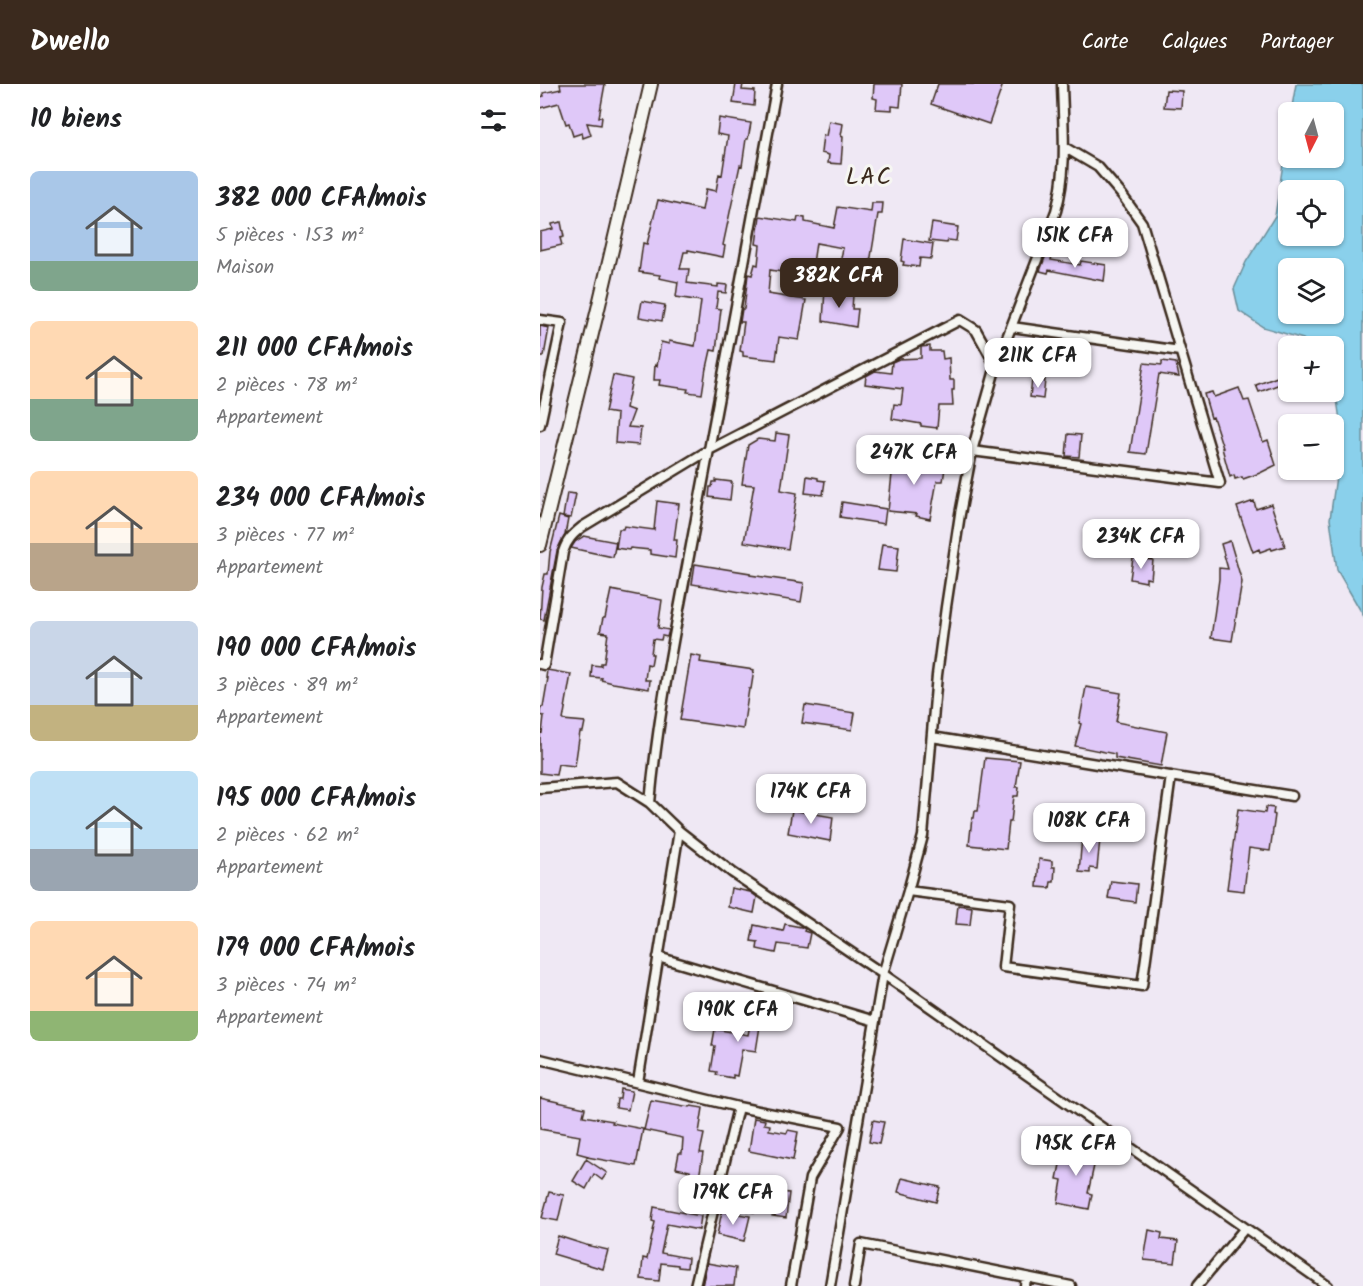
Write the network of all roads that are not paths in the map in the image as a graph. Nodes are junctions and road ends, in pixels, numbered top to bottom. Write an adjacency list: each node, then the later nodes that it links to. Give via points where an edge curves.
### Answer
1 (651, 84): 12 (main road)
2 (777, 84): 10 (street)
3 (1062, 84): 4 (street)
4 (1064, 147): 6 (street, via 1062,191); 7 (street, via 1098,167 1142,223)
5 (540, 320): 9 (street, via 562,323)
6 (1012, 327): 7 (street); 8 (street)
7 (1180, 351): 11 (street, via 1220,483)
8 (996, 366): 10 (street, via 976,330 960,320); 11 (street)
9 (540, 425)
10 (709, 450): 13 (street, via 582,527 566,542 544,665); 18 (street, via 670,658)
11 (972, 452): 14 (street, via 945,606)
12 (540, 544)
13 (540, 664)
14 (932, 737): 15 (street); 20 (street, via 923,836)
15 (1171, 776): 17 (street); 20 (street, via 1143,986 1003,967 1010,904)
16 (540, 788): 18 (street, via 616,782)
17 (1292, 796)
18 (650, 803): 19 (street)
19 (679, 831): 21 (street); 22 (street, via 733,873)
20 (908, 891): 22 (street)
21 (658, 957): 23 (street); 25 (street)
22 (883, 974): 23 (street); 27 (street)
23 (875, 1021): 31 (street)
24 (540, 1059): 25 (street)
25 (638, 1082): 26 (street)
26 (738, 1107): 29 (street); 30 (street, via 840,1126 810,1178)
27 (1245, 1228): 34 (street); 35 (street)
28 (1025, 1282): 32 (street, via 861,1244); 33 (street)
29 (695, 1286)
30 (791, 1286)
31 (830, 1286)
32 (854, 1286)
33 (1071, 1286)
34 (1197, 1286)
35 (1328, 1286)

